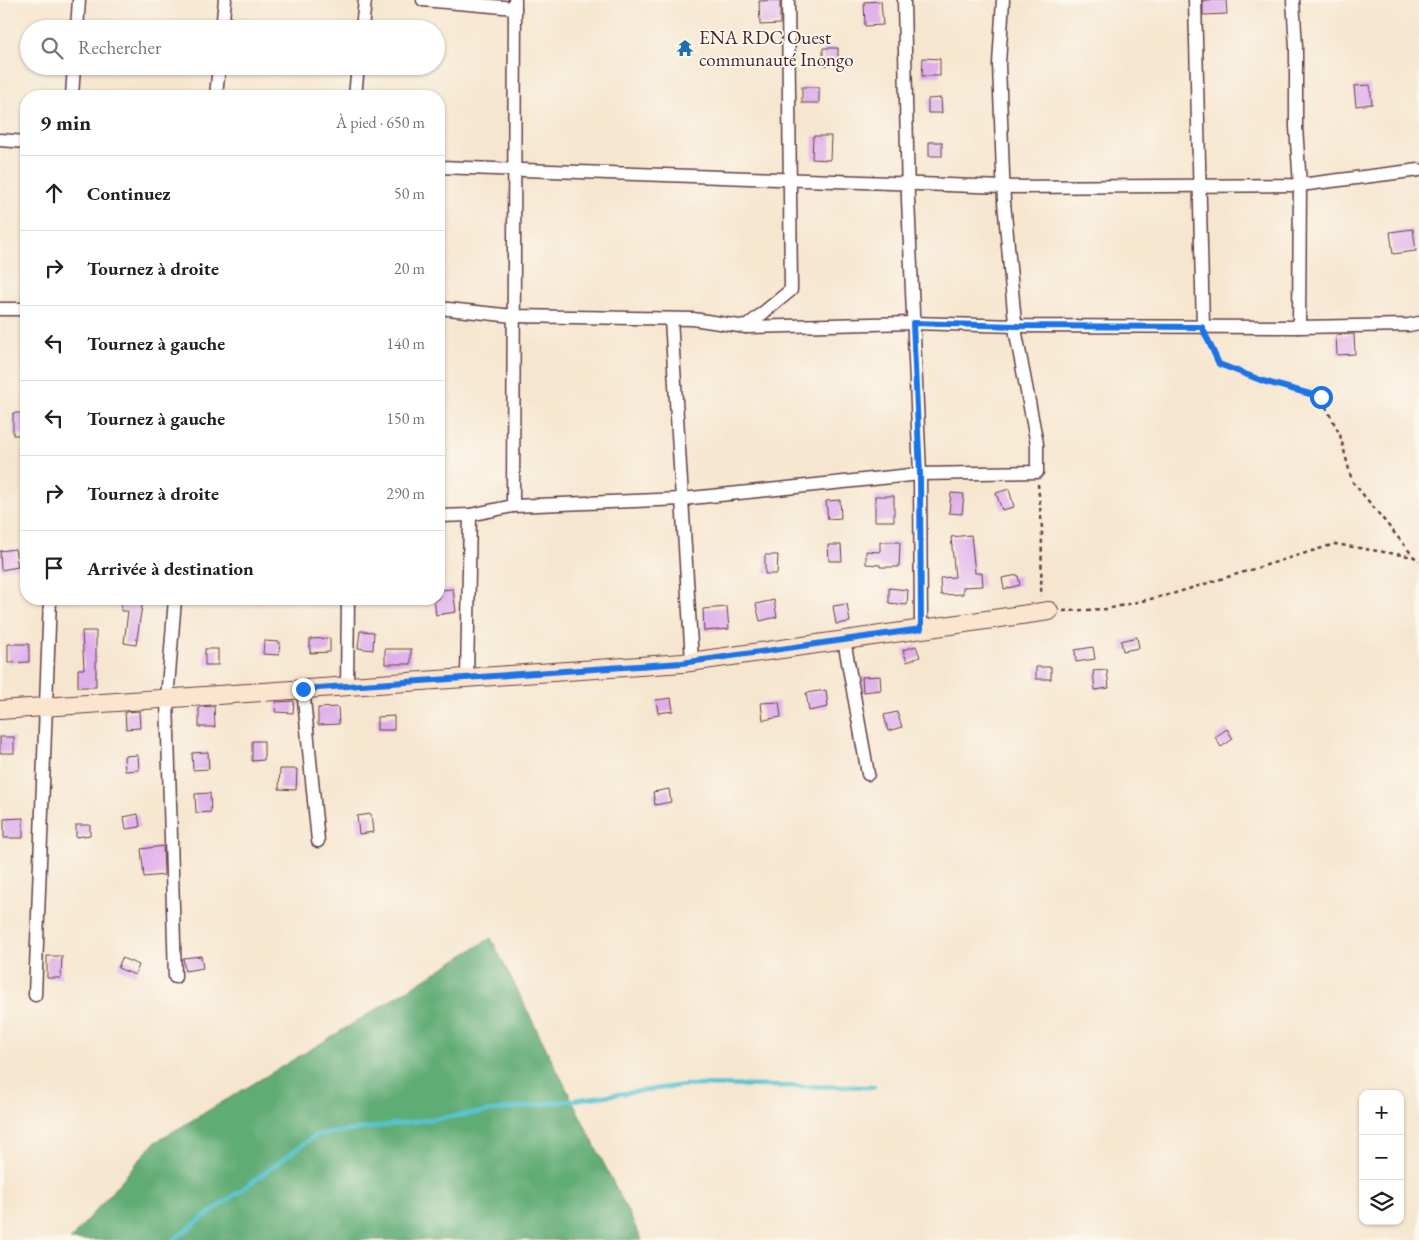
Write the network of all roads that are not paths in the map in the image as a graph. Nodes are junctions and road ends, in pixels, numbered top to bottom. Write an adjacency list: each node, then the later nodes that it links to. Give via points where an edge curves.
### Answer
1 (79, 0): 11 (street)
2 (224, 0): 12 (street)
3 (365, 0): 13 (street)
4 (423, 0): 10 (street)
5 (788, 0): 25 (street)
6 (904, 0): 26 (street)
7 (1003, 0): 28 (street, via 999,64)
8 (1195, 0): 29 (street)
9 (1293, 0): 27 (street)
10 (515, 4): 23 (street)
11 (78, 20)
12 (223, 20)
13 (363, 20)
14 (73, 75): 17 (street)
15 (218, 75): 18 (street)
16 (357, 75): 19 (street)
17 (72, 90)
18 (217, 90)
19 (356, 90)
20 (0, 140): 21 (street)
21 (20, 142)
22 (445, 166): 23 (street)
23 (514, 170): 25 (street); 33 (street)
24 (1419, 170): 27 (street)
25 (790, 179): 26 (street); 38 (street, via 791,290)
26 (907, 185): 28 (street); 35 (street)
27 (1300, 185): 29 (street); 40 (street)
28 (1004, 187): 29 (street); 37 (street)
29 (1199, 187): 39 (street)
30 (0, 309): 31 (street)
31 (20, 309)
32 (445, 309): 33 (street)
33 (513, 316): 34 (street); 43 (street)
34 (671, 319): 38 (street); 42 (street)
35 (913, 323): 37 (street); 38 (street); 41 (street)
36 (1419, 323): 40 (street)
37 (1016, 326): 39 (street); 41 (street, via 1037,444 1037,472)
38 (746, 327)
39 (1202, 327): 40 (street)
40 (1299, 327)
41 (920, 474): 42 (street); 50 (street)
42 (682, 499): 43 (street); 52 (street)
43 (513, 506): 44 (street)
44 (470, 515): 45 (street); 53 (street)
45 (445, 516)
46 (50, 605): 57 (street)
47 (175, 605): 56 (street)
48 (348, 605): 54 (street)
49 (1045, 612): 50 (street)
50 (921, 629): 51 (street)
51 (844, 640): 52 (street); 59 (street)
52 (692, 661): 53 (street)
53 (467, 678): 54 (street)
54 (347, 686): 55 (street)
55 (303, 689): 56 (street); 60 (street)
56 (167, 699): 57 (street); 61 (street)
57 (46, 707): 58 (street); 62 (street)
58 (0, 710)
59 (868, 774)
60 (318, 841)
61 (175, 977)
62 (35, 995)

